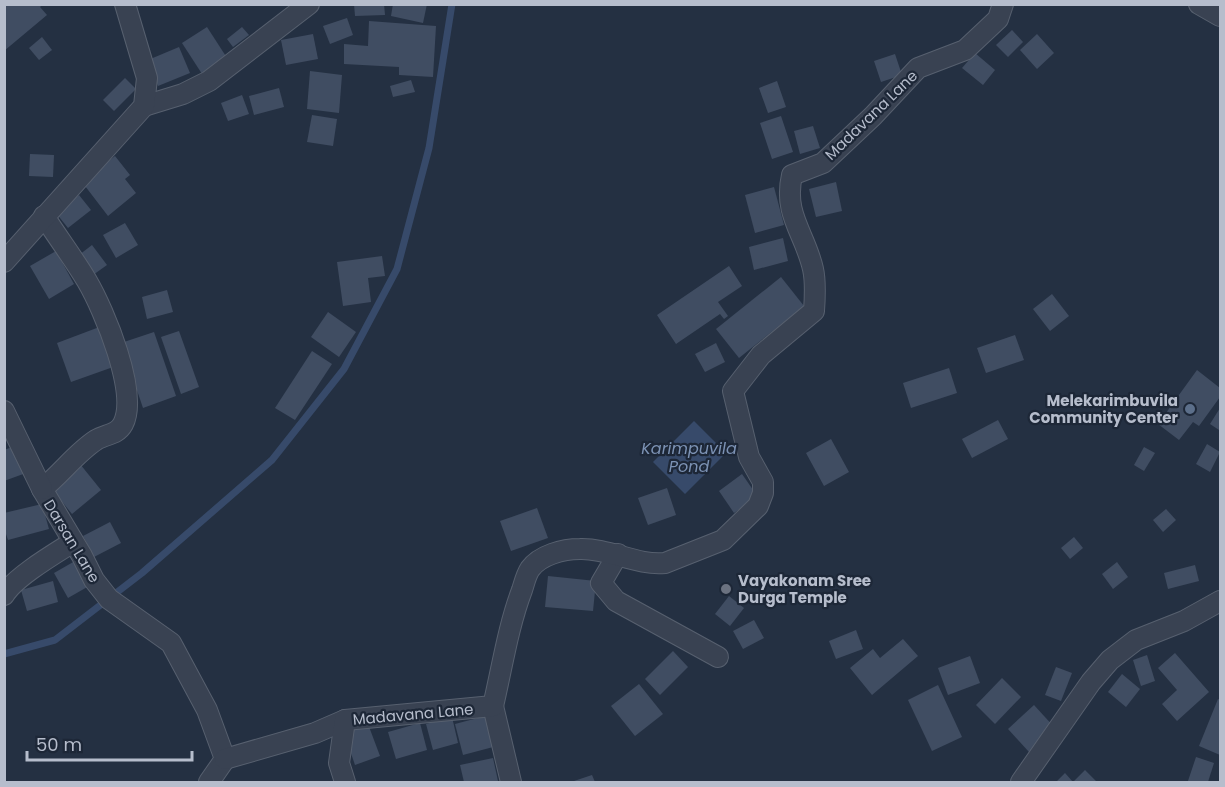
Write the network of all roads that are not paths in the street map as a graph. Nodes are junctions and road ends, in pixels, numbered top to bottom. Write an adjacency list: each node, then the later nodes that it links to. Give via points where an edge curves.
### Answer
1 (125, 4): 6 (street, via 147,78)
2 (309, 4): 6 (street, via 209,81)
3 (1004, 4): 12 (street, Madavana Lane, via 998,20 965,50 918,68 823,163 792,175 788,191 790,209 813,269 814,311 761,355 733,391 749,457 763,482 758,506 723,540 674,561 656,564)
4 (1199, 4): 5 (street)
5 (1221, 16)
6 (144, 106): 7 (street)
7 (44, 216): 8 (street); 10 (street, Darsan Lane, via 88,283 111,332 126,388 128,412 117,432 97,440)
8 (4, 261)
9 (4, 411): 10 (street)
10 (42, 489): 11 (street, Darsan Lane)
11 (73, 542): 13 (street, via 35,567); 18 (street, Darsan Lane, via 111,601 171,643 207,710)
12 (618, 554): 15 (street, via 601,583 616,601); 16 (street, Madavana Lane, via 579,549 550,555 529,570 516,605)
13 (4, 596)
14 (1221, 601): 22 (street, via 1136,640 1110,660)
15 (718, 657)
16 (493, 706): 17 (street, Madavana Lane); 21 (street)
17 (345, 720): 18 (street, Madavana Lane, via 315,733); 20 (street, via 339,763)
18 (225, 759): 19 (street)
19 (209, 783)
20 (345, 783)
21 (511, 783)
22 (1021, 783)

